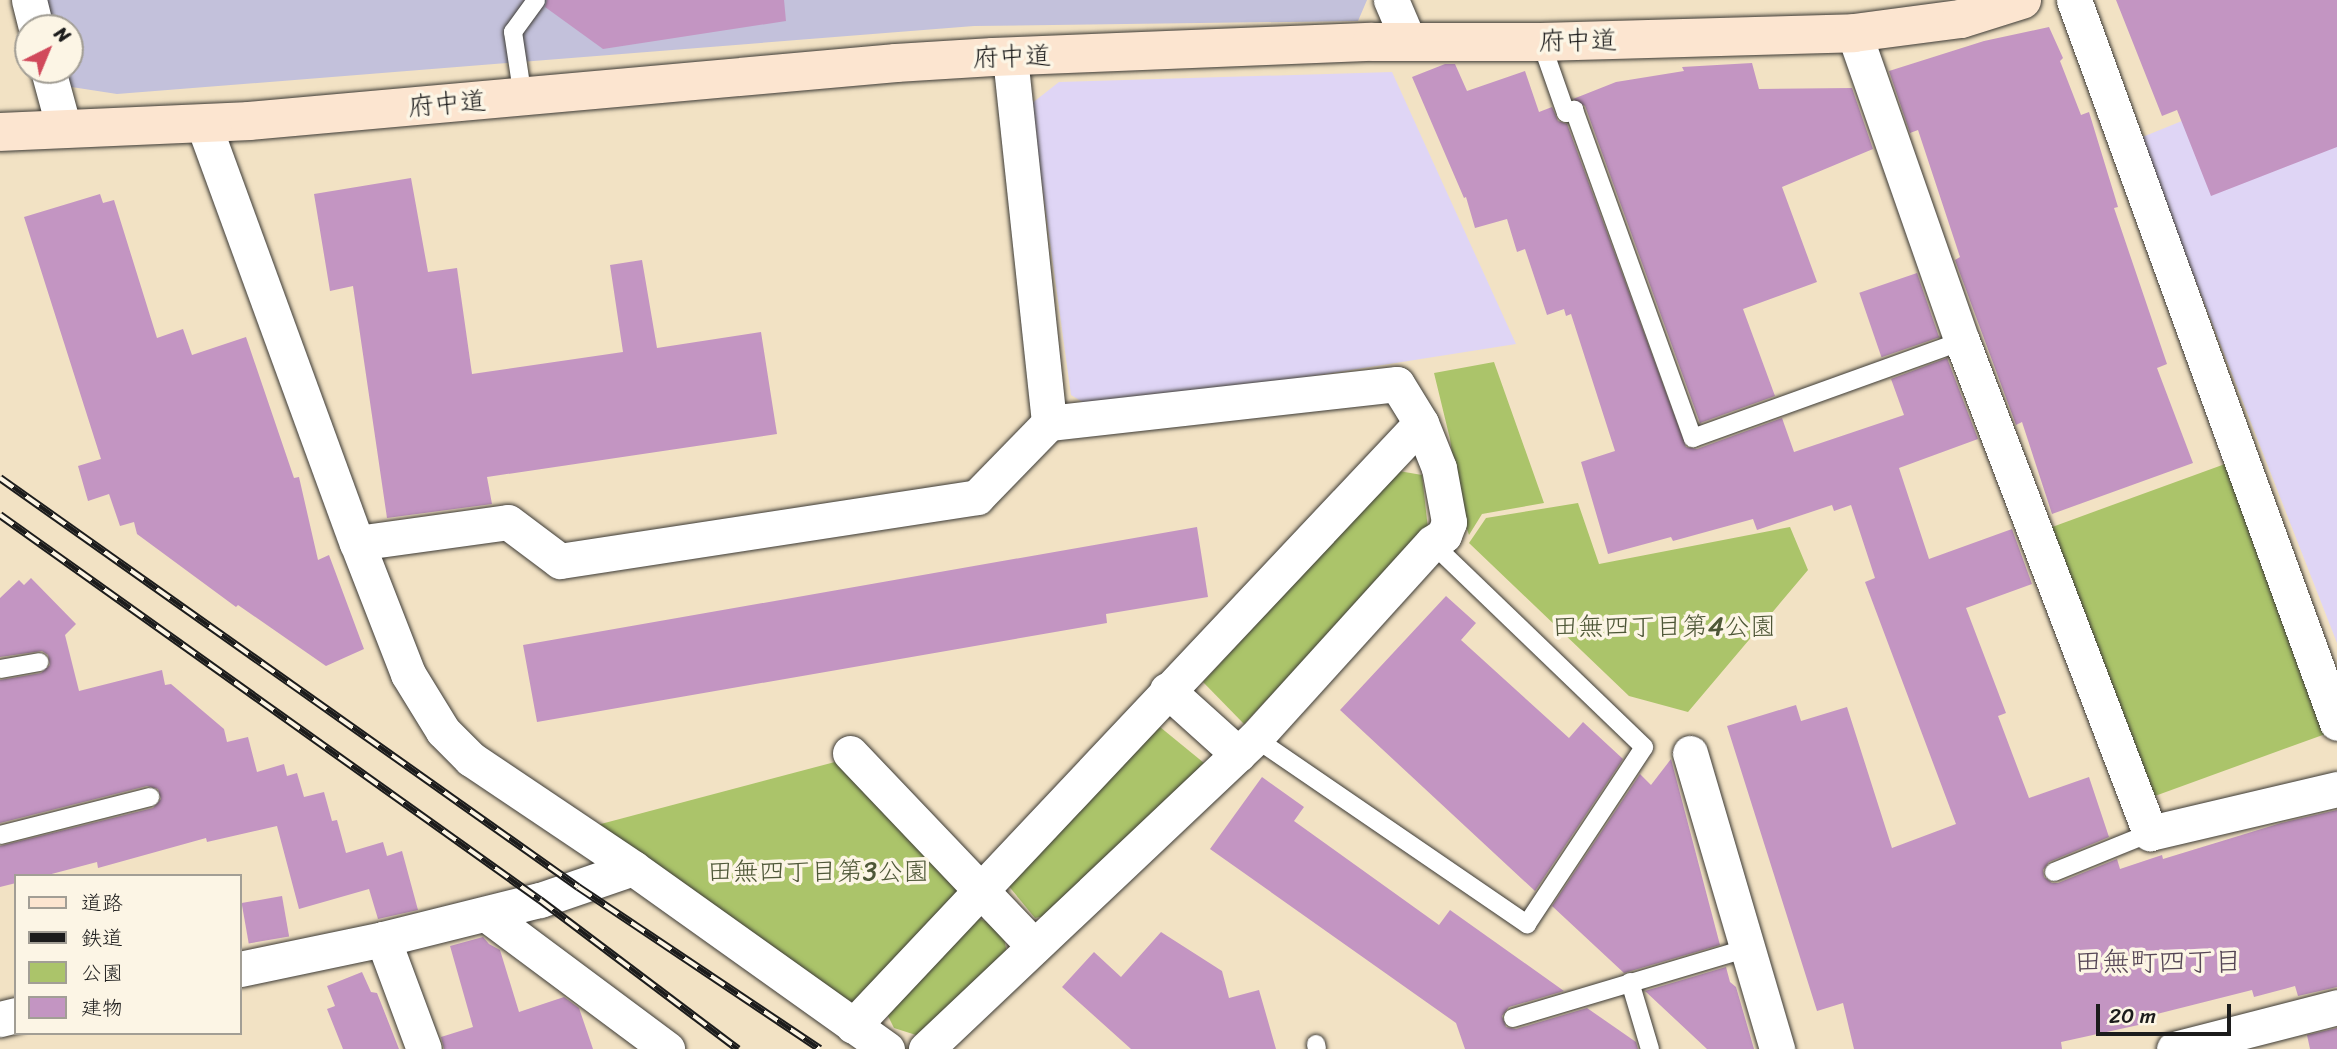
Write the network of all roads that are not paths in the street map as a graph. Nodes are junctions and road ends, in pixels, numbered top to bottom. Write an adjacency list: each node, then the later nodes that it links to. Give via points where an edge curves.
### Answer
1 (536, 0): 10 (lane, via 513,32)
2 (1391, 0): 6 (street)
3 (2022, 0): 5 (street, 府中道, via 1961,19)
4 (2074, 0): 22 (street)
5 (1854, 33): 7 (street, 府中道); 14 (street)
6 (1409, 42): 7 (street, 府中道); 8 (street, 府中道)
7 (1541, 42): 14 (lane, via 1566,113 1574,110 1693,438)
8 (1010, 57): 10 (street, 府中道, via 896,63); 15 (street)
9 (52, 84): 12 (street)
10 (523, 98): 11 (street, 府中道)
11 (203, 123): 12 (street, 府中道); 17 (street)
12 (64, 129): 13 (street, 府中道)
13 (0, 132)
14 (1962, 341): 28 (street)
15 (1049, 423): 16 (street, via 1397,384); 17 (street, via 977,497 560,561 508,522)
16 (1422, 423): 18 (street, via 1439,468 1449,522 1444,535); 21 (street)
17 (356, 542): 30 (street, via 408,674 443,731 471,759)
18 (1432, 544): 23 (street); 23 (lane, via 1644,747 1527,924)
19 (39, 662): 20 (lane)
20 (0, 669)
21 (1167, 690): 23 (street); 32 (street)
22 (2337, 723)
23 (1247, 746): 35 (street)
24 (850, 753): 32 (street)
25 (1690, 753): 36 (street)
26 (2337, 789): 28 (street)
27 (150, 797): 29 (lane)
28 (2150, 834): 31 (lane)
29 (0, 835)
30 (633, 868): 33 (street); 41 (street)
31 (2054, 872)
32 (980, 890): 35 (street); 41 (street)
33 (486, 914): 34 (street); 43 (street)
34 (383, 939): 37 (street); 42 (street)
35 (1033, 945): 45 (street)
36 (1748, 948): 38 (lane); 47 (street)
37 (242, 969)
38 (1630, 982): 40 (lane); 46 (lane)
39 (2337, 1007): 48 (street)
40 (1513, 1018)
41 (853, 1026): 44 (street)
42 (424, 1049)
43 (667, 1049)
44 (887, 1049)
45 (926, 1049)
46 (1650, 1049)
47 (1777, 1049)
48 (2174, 1049)

